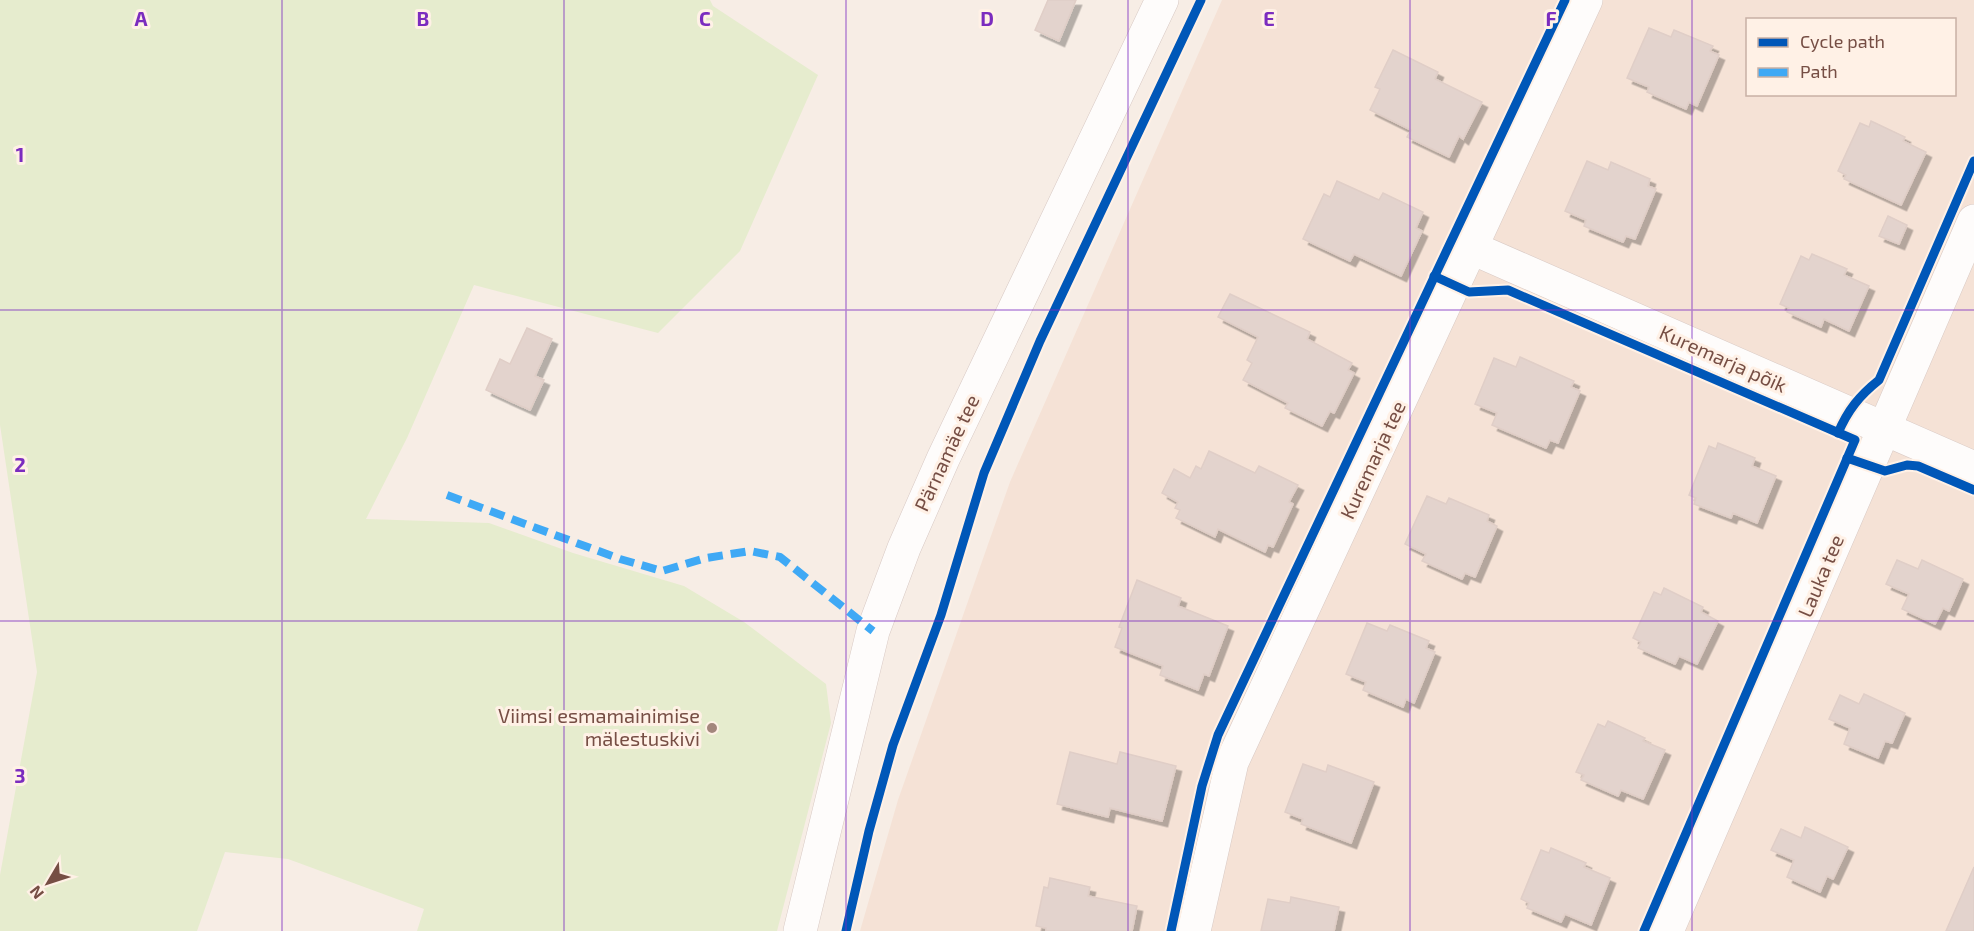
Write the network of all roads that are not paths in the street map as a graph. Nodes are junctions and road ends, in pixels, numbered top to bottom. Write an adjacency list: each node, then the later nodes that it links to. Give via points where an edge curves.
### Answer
1 (1162, 0): 7 (street, Pärnamäe tee, via 943,459 900,558 873,631)
2 (1587, 0): 4 (street, Kuremarja tee)
3 (1974, 221): 5 (street, Lauka tee)
4 (1472, 248): 5 (street, Kuremarja põik); 8 (street, Kuremarja tee, via 1232,762)
5 (1884, 430): 6 (street, Kuremarja põik); 9 (street, Lauka tee)
6 (1974, 468)
7 (800, 931)
8 (1194, 931)
9 (1667, 931)

